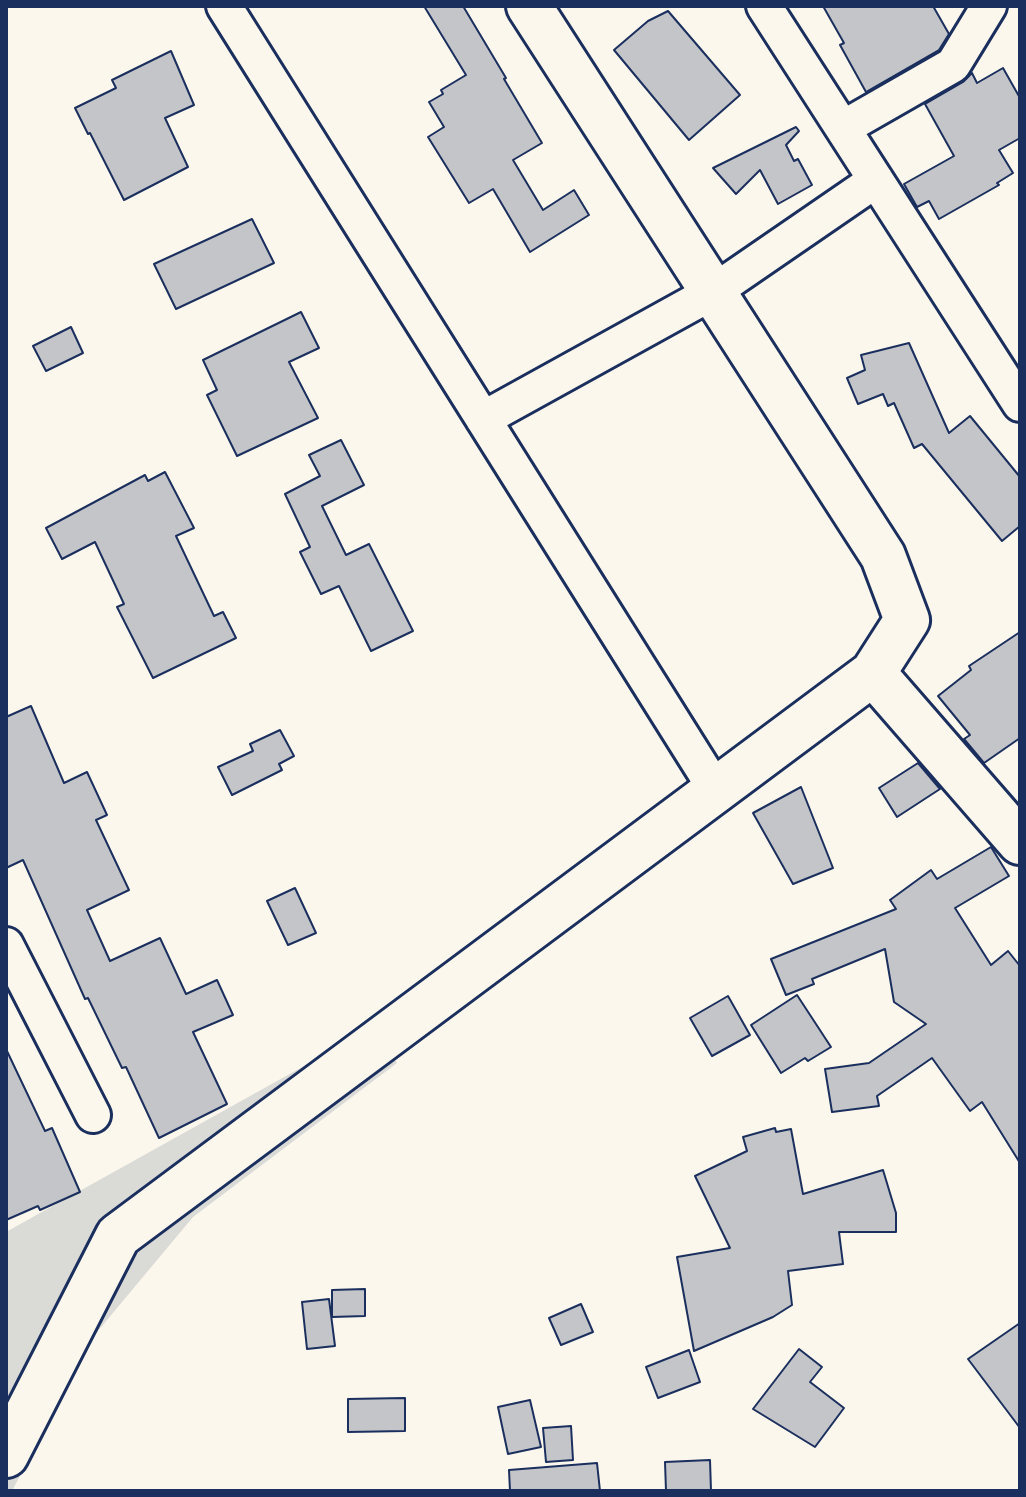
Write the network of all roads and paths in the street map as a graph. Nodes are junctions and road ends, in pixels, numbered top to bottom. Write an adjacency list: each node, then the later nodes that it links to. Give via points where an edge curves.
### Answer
1 (224, 6): 9 (street)
2 (529, 6): 7 (street)
3 (764, 6): 5 (street)
4 (989, 6): 5 (street, via 953,65)
5 (843, 128): 6 (street)
6 (876, 180): 7 (street); 8 (street)
7 (713, 292): 9 (street); 10 (street, via 883,556 907,620)
8 (1020, 404)
9 (483, 419): 11 (street)
10 (873, 673): 11 (street); 12 (street)
11 (716, 790): 15 (street, via 118,1236)
12 (1020, 842)
13 (6, 945): 14 (street)
14 (93, 1115)
15 (6, 1455)

